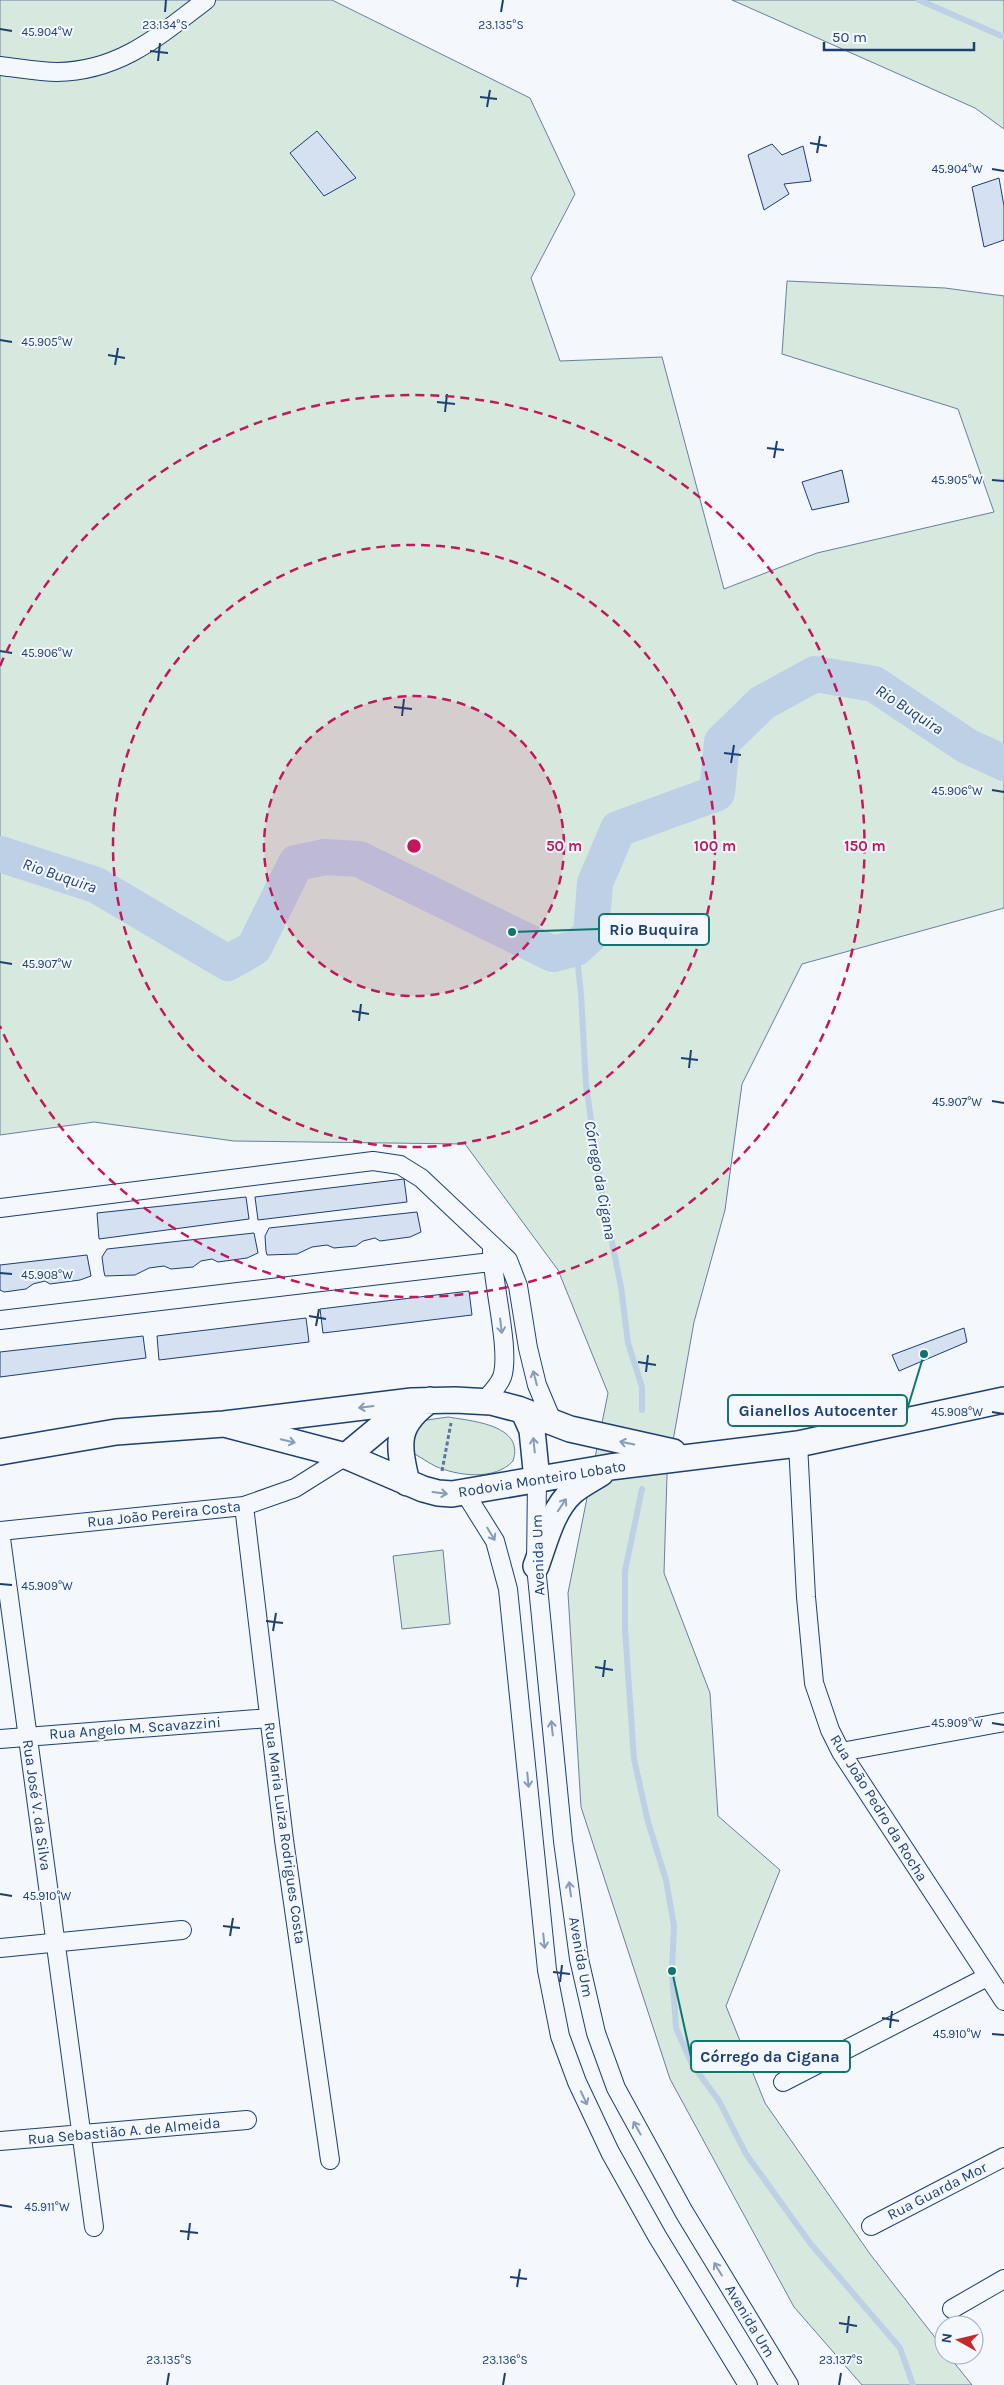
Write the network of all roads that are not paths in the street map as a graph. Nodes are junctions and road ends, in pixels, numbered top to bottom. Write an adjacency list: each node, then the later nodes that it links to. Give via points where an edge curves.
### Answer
1 (206, 0): 2 (street, via 123,59 57,72)
2 (0, 66)
3 (0, 1208): 4 (street, via 380,1161 400,1165 421,1178 492,1242)
4 (500, 1261): 5 (street); 8 (street, one-way to 8, via 504,1372 496,1388); 10 (street, one-way to 4, via 537,1385 518,1286)
5 (0, 1320)
6 (432, 1400): 8 (main road, Rodovia Monteiro Lobato); 11 (main road, Rodovia Monteiro Lobato, one-way to 11); 15 (main road); 20 (main road, via 415,1411 402,1430 400,1452)
7 (1004, 1400): 13 (main road, Rodovia Monteiro Lobato)
8 (483, 1402): 9 (main road, Rodovia Monteiro Lobato)
9 (524, 1412): 10 (main road, Rodovia Monteiro Lobato); 19 (main road, one-way to 9, via 532,1430)
10 (553, 1423): 16 (main road, Rodovia Monteiro Lobato, one-way to 10, via 622,1442)
11 (224, 1424): 12 (main road, Rodovia Monteiro Lobato, via 135,1430); 15 (main road, Rodovia Monteiro Lobato, one-way to 15)
12 (76, 1440): 14 (main road, Rodovia Monteiro Lobato); 17 (main road, Rodovia Monteiro Lobato)
13 (798, 1444): 16 (main road, Rodovia Monteiro Lobato); 29 (street, Rua João Pedro da Rocha, via 814,1683)
14 (0, 1452)
15 (346, 1456): 20 (main road, Rodovia Monteiro Lobato); 22 (street, Rua João Pereira Costa, via 295,1488)
16 (692, 1456): 18 (main road, Rodovia Monteiro Lobato)
17 (0, 1467)
18 (610, 1467): 19 (main road, Rodovia Monteiro Lobato); 24 (main road, one-way to 18, via 562,1505 572,1492)
19 (537, 1480): 21 (main road, Rodovia Monteiro Lobato); 24 (street, Avenida Um)
20 (407, 1483): 21 (main road, Rodovia Monteiro Lobato, one-way to 21, via 438,1493)
21 (465, 1492): 45 (street, one-way to 45, via 495,1541 508,1589 547,1970 560,2036 577,2082 610,2152)
22 (244, 1506): 23 (street, Rua João Pereira Costa); 25 (street, Rua Maria Luiza Rodrigues Costa)
23 (0, 1531): 27 (street, Rua José V. da Silva)
24 (536, 1566): 46 (street, Avenida Um, one-way to 24, via 684,2212 616,2088 596,2033 579,1959 563,1842)
25 (269, 1718): 27 (street, Rua Angelo M. Scavazzini); 40 (street, Rua Maria Luiza Rodrigues Costa)
26 (1004, 1722): 29 (street)
27 (28, 1736): 28 (street, Rua Angelo M. Scavazzini); 31 (street, Rua José V. da Silva)
28 (0, 1739)
29 (841, 1752): 33 (street, Rua João Pedro da Rocha)
30 (182, 1930): 31 (street)
31 (56, 1943): 32 (street); 37 (street, Rua José V. da Silva)
32 (0, 1948)
33 (987, 1977): 34 (street, Rua João Pedro da Rocha); 35 (street)
34 (1004, 2001)
35 (783, 2082)
36 (247, 2120): 37 (street, Rua Sebastião A. de Almeida)
37 (82, 2134): 38 (street, Rua Sebastião A. de Almeida); 41 (street, Rua José V. da Silva)
38 (0, 2141)
39 (1004, 2156): 42 (street, Rua Guarda Mor)
40 (330, 2160)
41 (94, 2226)
42 (871, 2226)
43 (1004, 2279): 44 (street)
44 (952, 2309)
45 (748, 2385)
46 (789, 2385)

